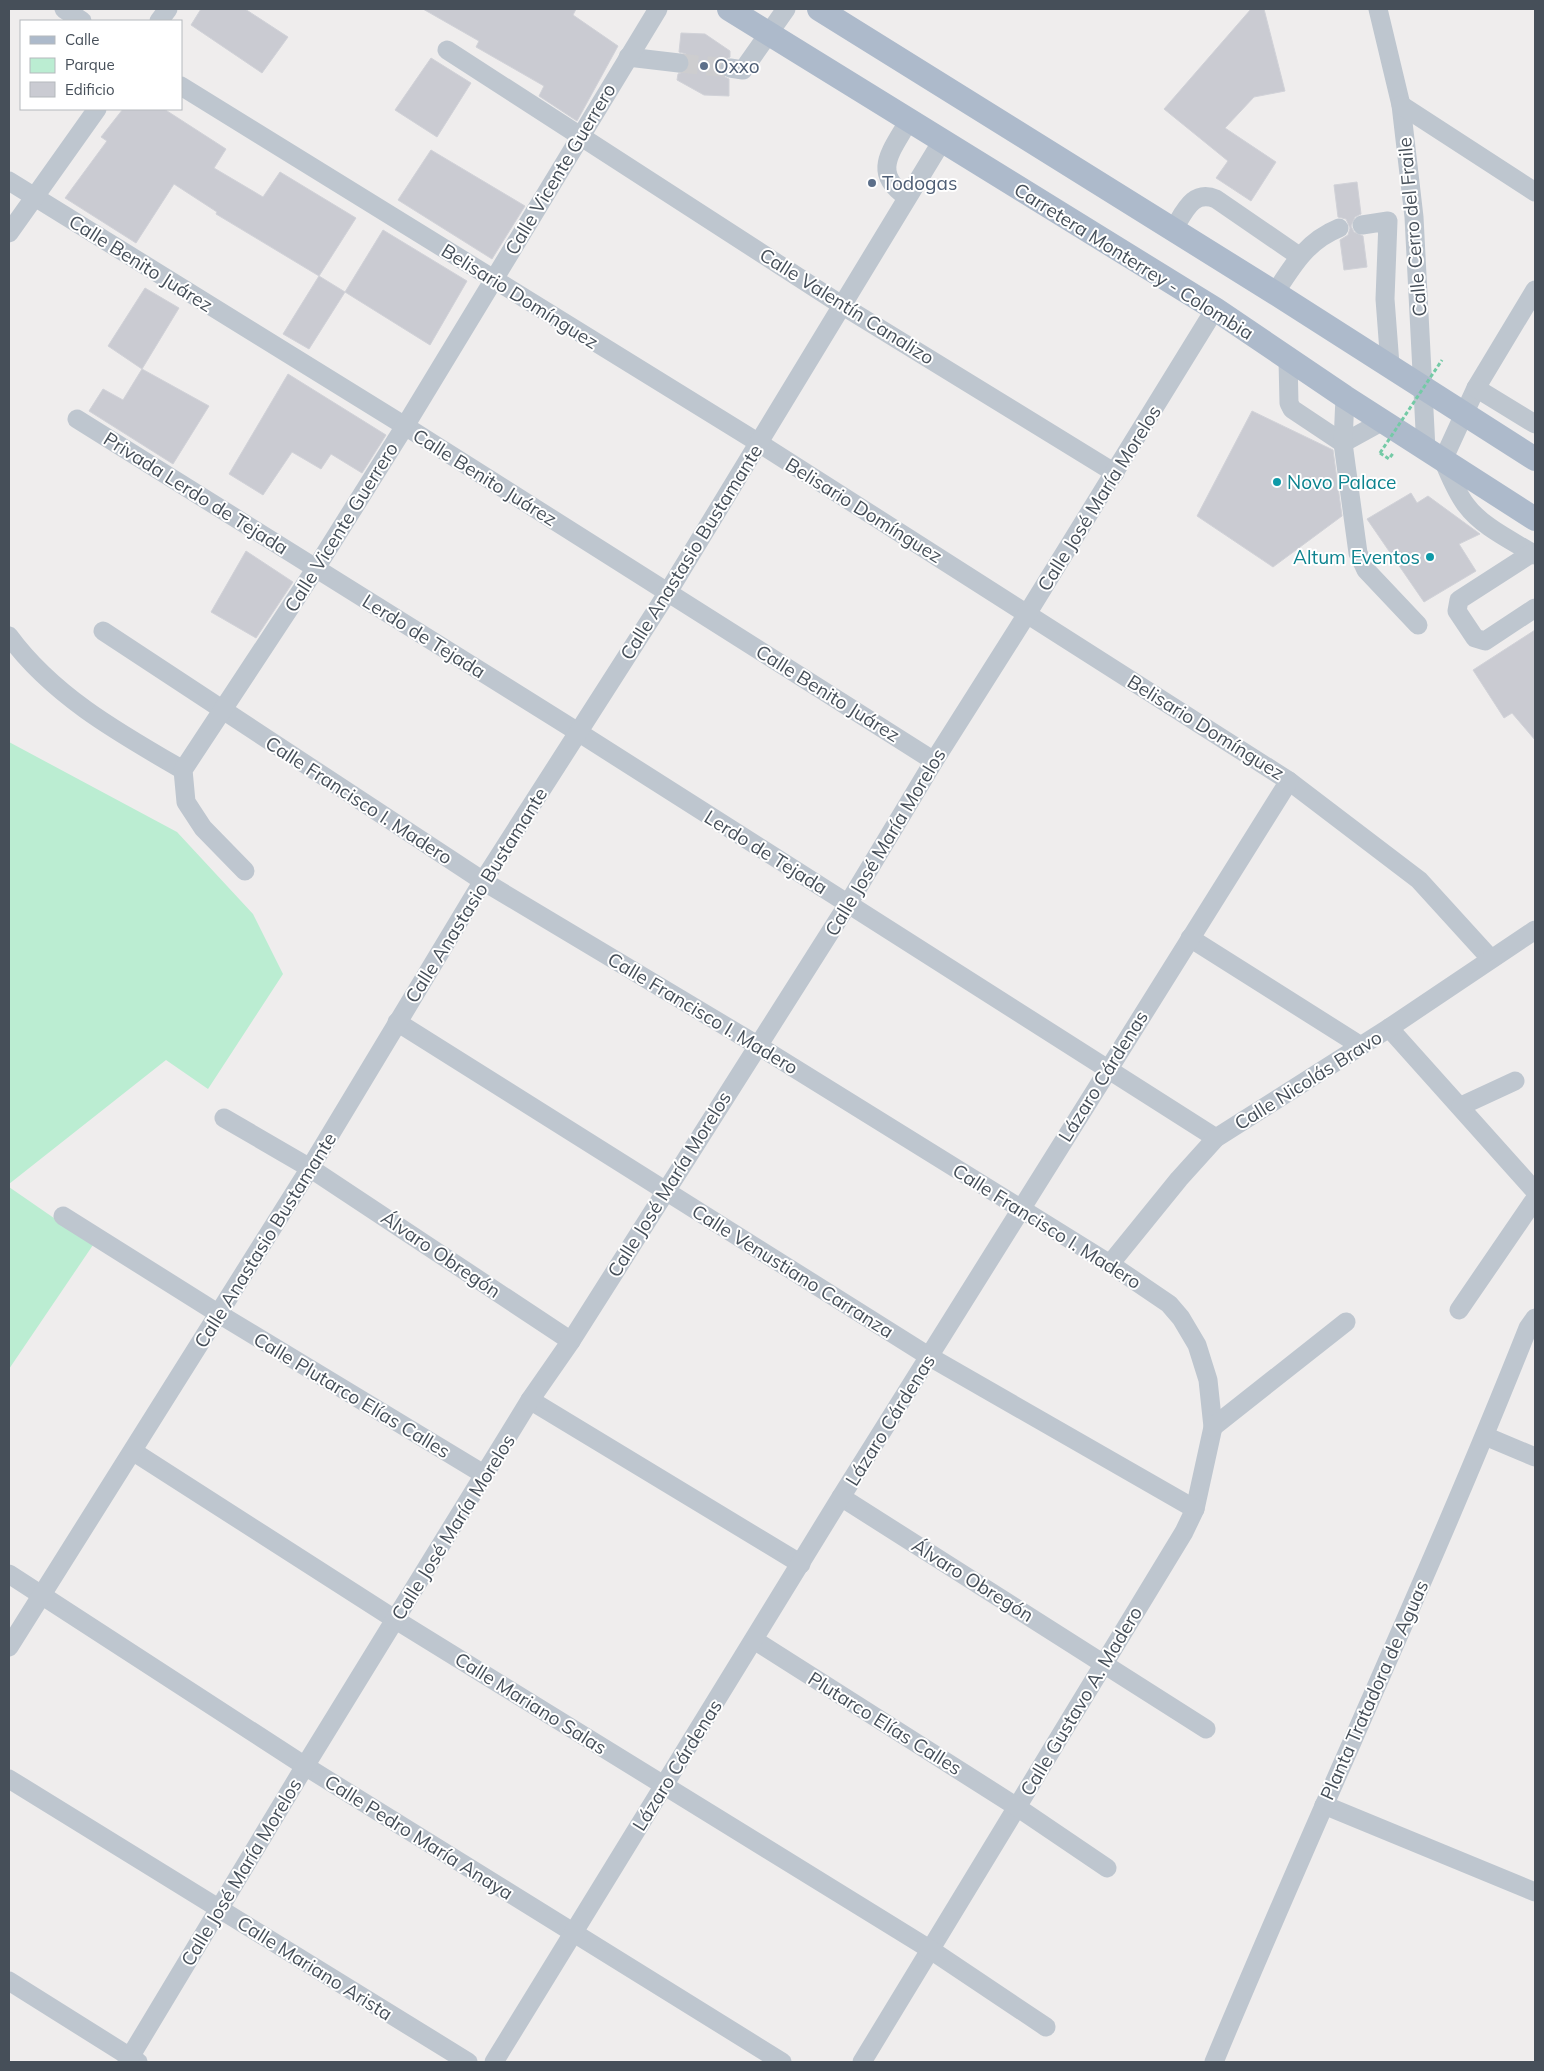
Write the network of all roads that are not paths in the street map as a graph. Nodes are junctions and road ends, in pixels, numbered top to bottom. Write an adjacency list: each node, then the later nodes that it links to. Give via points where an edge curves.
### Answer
1 (64, 9): 8 (street)
2 (168, 9): 9 (street)
3 (658, 9): 12 (street, Calle Vicente Guerrero)
4 (730, 9): 10 (main road, Carretera Monterrey - Colombia)
5 (786, 9): 10 (street)
6 (819, 9): 29 (main road)
7 (1378, 9): 16 (street, Calle Cerro del Fraile)
8 (80, 20)
9 (160, 20)
10 (770, 34): 14 (street, via 743,70); 18 (main road, Carretera Monterrey - Colombia)
11 (447, 50): 19 (street, Calle Valentín Canalizo)
12 (628, 57): 13 (street); 19 (street, Calle Vicente Guerrero)
13 (678, 63)
14 (730, 68)
15 (182, 87): 32 (street, Belisario Domínguez)
16 (1401, 105): 22 (street); 25 (street, Calle Cerro del Fraile)
17 (96, 110): 23 (street)
18 (909, 120): 20 (main road, Carretera Monterrey - Colombia); 24 (street, via 886,162 894,188)
19 (581, 136): 32 (street, Calle Vicente Guerrero); 35 (street, Calle Valentín Canalizo)
20 (942, 141): 24 (street, Calle Anastasio Bustamante); 36 (main road, Carretera Monterrey - Colombia)
21 (9, 181): 23 (street, Calle Benito Juárez)
22 (1535, 192)
23 (34, 197): 30 (street); 46 (street, Calle Benito Juárez)
24 (907, 197): 35 (street, Calle Anastasio Bustamante)
25 (1414, 217): 26 (street); 39 (street, Calle Cerro del Fraile)
26 (1388, 221): 27 (street); 38 (street, via 1386,299)
27 (1362, 225)
28 (1339, 228): 31 (street, via 1323,234)
29 (1173, 230): 31 (street, via 1191,202 1204,196 1216,200); 34 (main road)
30 (9, 233)
31 (1299, 256): 34 (street)
32 (494, 279): 46 (street, Calle Vicente Guerrero); 47 (street, Belisario Domínguez)
33 (1535, 290): 40 (street)
34 (1275, 293): 38 (main road)
35 (843, 306): 47 (street, Calle Anastasio Bustamante); 51 (street, Calle Valentín Canalizo)
36 (1215, 309): 37 (main road, Carretera Monterrey - Colombia); 51 (street, Calle José María Morelos)
37 (1288, 360): 41 (main road, Carretera Monterrey - Colombia); 48 (street, via 1289,403 1292,409)
38 (1390, 365): 39 (main road)
39 (1423, 387): 42 (main road); 49 (street, Calle Cerro del Fraile)
40 (1476, 388): 42 (street); 45 (street)
41 (1345, 397): 44 (main road, Carretera Monterrey - Colombia); 48 (street)
42 (1463, 414): 49 (street); 50 (main road)
43 (77, 419): 54 (street, Privada Lerdo de Tejada)
44 (1383, 422): 48 (street); 49 (main road, Carretera Monterrey - Colombia)
45 (1535, 424)
46 (405, 426): 54 (street, Calle Vicente Guerrero); 55 (street, Calle Benito Juárez)
47 (758, 443): 55 (street, Calle Anastasio Bustamante); 57 (street, Belisario Domínguez)
48 (1343, 443): 58 (street, via 1358,553 1366,570)
49 (1435, 455): 52 (main road, Carretera Monterrey - Colombia); 53 (street, via 1467,507 1482,521)
50 (1535, 459)
51 (1115, 473): 57 (street, Calle José María Morelos)
52 (1535, 519)
53 (1534, 554): 56 (street, via 1459,600 1457,611 1475,638 1486,640)
54 (316, 568): 61 (street, Calle Vicente Guerrero); 62 (street, Lerdo de Tejada)
55 (668, 592): 62 (street, Calle Anastasio Bustamante); 63 (street, Calle Benito Juárez)
56 (1535, 608)
57 (1028, 614): 63 (street, Calle José María Morelos); 65 (street, Belisario Domínguez)
58 (1418, 625)
59 (103, 631): 61 (street, Calle Francisco I. Madero)
60 (9, 636): 64 (street, via 21,653 80,707)
61 (222, 711): 64 (street, Calle Vicente Guerrero); 67 (street, Calle Francisco I. Madero)
62 (578, 732): 67 (street, Calle Anastasio Bustamante); 68 (street, Lerdo de Tejada)
63 (934, 761): 68 (street, Calle José María Morelos)
64 (183, 770): 66 (street, via 186,802 204,828)
65 (1289, 781): 70 (street, Lázaro Cárdenas); 71 (street, Belisario Domínguez, via 1419,880)
66 (245, 870)
67 (483, 881): 72 (street, Calle Anastasio Bustamante); 74 (street, Calle Francisco I. Madero)
68 (848, 904): 74 (street, Calle José María Morelos); 76 (street, Lerdo de Tejada)
69 (1535, 930): 71 (street, Calle Nicolás Bravo)
70 (1190, 938): 75 (street); 76 (street, Lázaro Cárdenas)
71 (1490, 958): 73 (street, Calle Nicolás Bravo)
72 (397, 1022): 81 (street, Calle Anastasio Bustamante); 82 (street, Calle Venustiano Carranza)
73 (1389, 1028): 75 (street, Calle Nicolás Bravo); 78 (street)
74 (757, 1045): 82 (street, Calle José María Morelos); 85 (street, Calle Francisco I. Madero)
75 (1362, 1046): 80 (street, Calle Nicolás Bravo)
76 (1107, 1069): 80 (street, Lerdo de Tejada); 85 (street, Lázaro Cárdenas)
77 (1515, 1081): 78 (street)
78 (1461, 1106): 83 (street)
79 (224, 1118): 81 (street, Álvaro Obregón)
80 (1216, 1138): 87 (street, Calle Nicolás Bravo)
81 (310, 1168): 89 (street, Calle Anastasio Bustamante); 93 (street, Álvaro Obregón)
82 (665, 1191): 93 (street, Calle José María Morelos); 94 (street, Calle Venustiano Carranza)
83 (1535, 1191)
84 (1535, 1199): 88 (street)
85 (1021, 1209): 87 (street, Calle Francisco I. Madero); 94 (street, Lázaro Cárdenas)
86 (63, 1216): 89 (street, Calle Plutarco Elías Calles)
87 (1110, 1264): 90 (street, Calle Francisco I. Madero, via 1169,1304)
88 (1459, 1310)
89 (220, 1314): 98 (street, Calle Anastasio Bustamante); 100 (street, Calle Plutarco Elías Calles)
90 (1181, 1318): 96 (street, Calle Gustavo A. Madero, via 1197,1345 1208,1380)
91 (1535, 1318): 97 (street, Planta Tratadora de Aguas, via 1528,1328)
92 (1346, 1322): 96 (street)
93 (571, 1341): 95 (street, Calle José María Morelos)
94 (930, 1357): 101 (street, Lázaro Cárdenas); 102 (street, Calle Venustiano Carranza)
95 (530, 1400): 100 (street, Calle José María Morelos); 103 (street)
96 (1213, 1426): 102 (street, Calle Gustavo A. Madero)
97 (1485, 1436): 99 (street); 114 (street, Planta Tratadora de Aguas)
98 (134, 1452): 105 (street, Calle Anastasio Bustamante); 106 (street, Calle Mariano Salas)
99 (1535, 1457)
100 (486, 1475): 106 (street, Calle José María Morelos)
101 (841, 1497): 103 (street, Lázaro Cárdenas); 109 (street, Álvaro Obregón)
102 (1195, 1509): 109 (street, Calle Gustavo A. Madero)
103 (800, 1564): 107 (street, Lázaro Cárdenas)
104 (9, 1574): 105 (street, Calle Pedro María Anaya)
105 (42, 1594): 108 (street, Calle Anastasio Bustamante); 111 (street, Calle Pedro María Anaya)
106 (396, 1620): 111 (street, Calle José María Morelos); 113 (street, Calle Mariano Salas)
107 (754, 1640): 113 (street, Lázaro Cárdenas); 115 (street, Plutarco Elías Calles)
108 (9, 1647)
109 (1104, 1663): 110 (street, Álvaro Obregón); 115 (street, Calle Gustavo A. Madero)
110 (1206, 1729)
111 (305, 1766): 118 (street, Calle José María Morelos); 119 (street, Calle Pedro María Anaya)
112 (9, 1779): 118 (street, Calle Mariano Arista)
113 (665, 1785): 119 (street, Lázaro Cárdenas); 120 (street, Calle Mariano Salas)
114 (1324, 1804): 117 (street); 128 (street, Planta Tratadora de Aguas)
115 (1017, 1807): 116 (street, Plutarco Elías Calles); 120 (street, Calle Gustavo A. Madero)
116 (1107, 1868)
117 (1535, 1892)
118 (219, 1909): 123 (street, Calle José María Morelos); 124 (street, Calle Mariano Arista)
119 (573, 1932): 125 (street, Lázaro Cárdenas); 126 (street, Calle Pedro María Anaya)
120 (930, 1950): 122 (street, Calle Mariano Salas); 127 (street, Calle Gustavo A. Madero)
121 (9, 1981): 123 (street)
122 (1046, 2027)
123 (132, 2061)
124 (468, 2062)
125 (494, 2062)
126 (782, 2062)
127 (862, 2062)
128 (1214, 2062)

